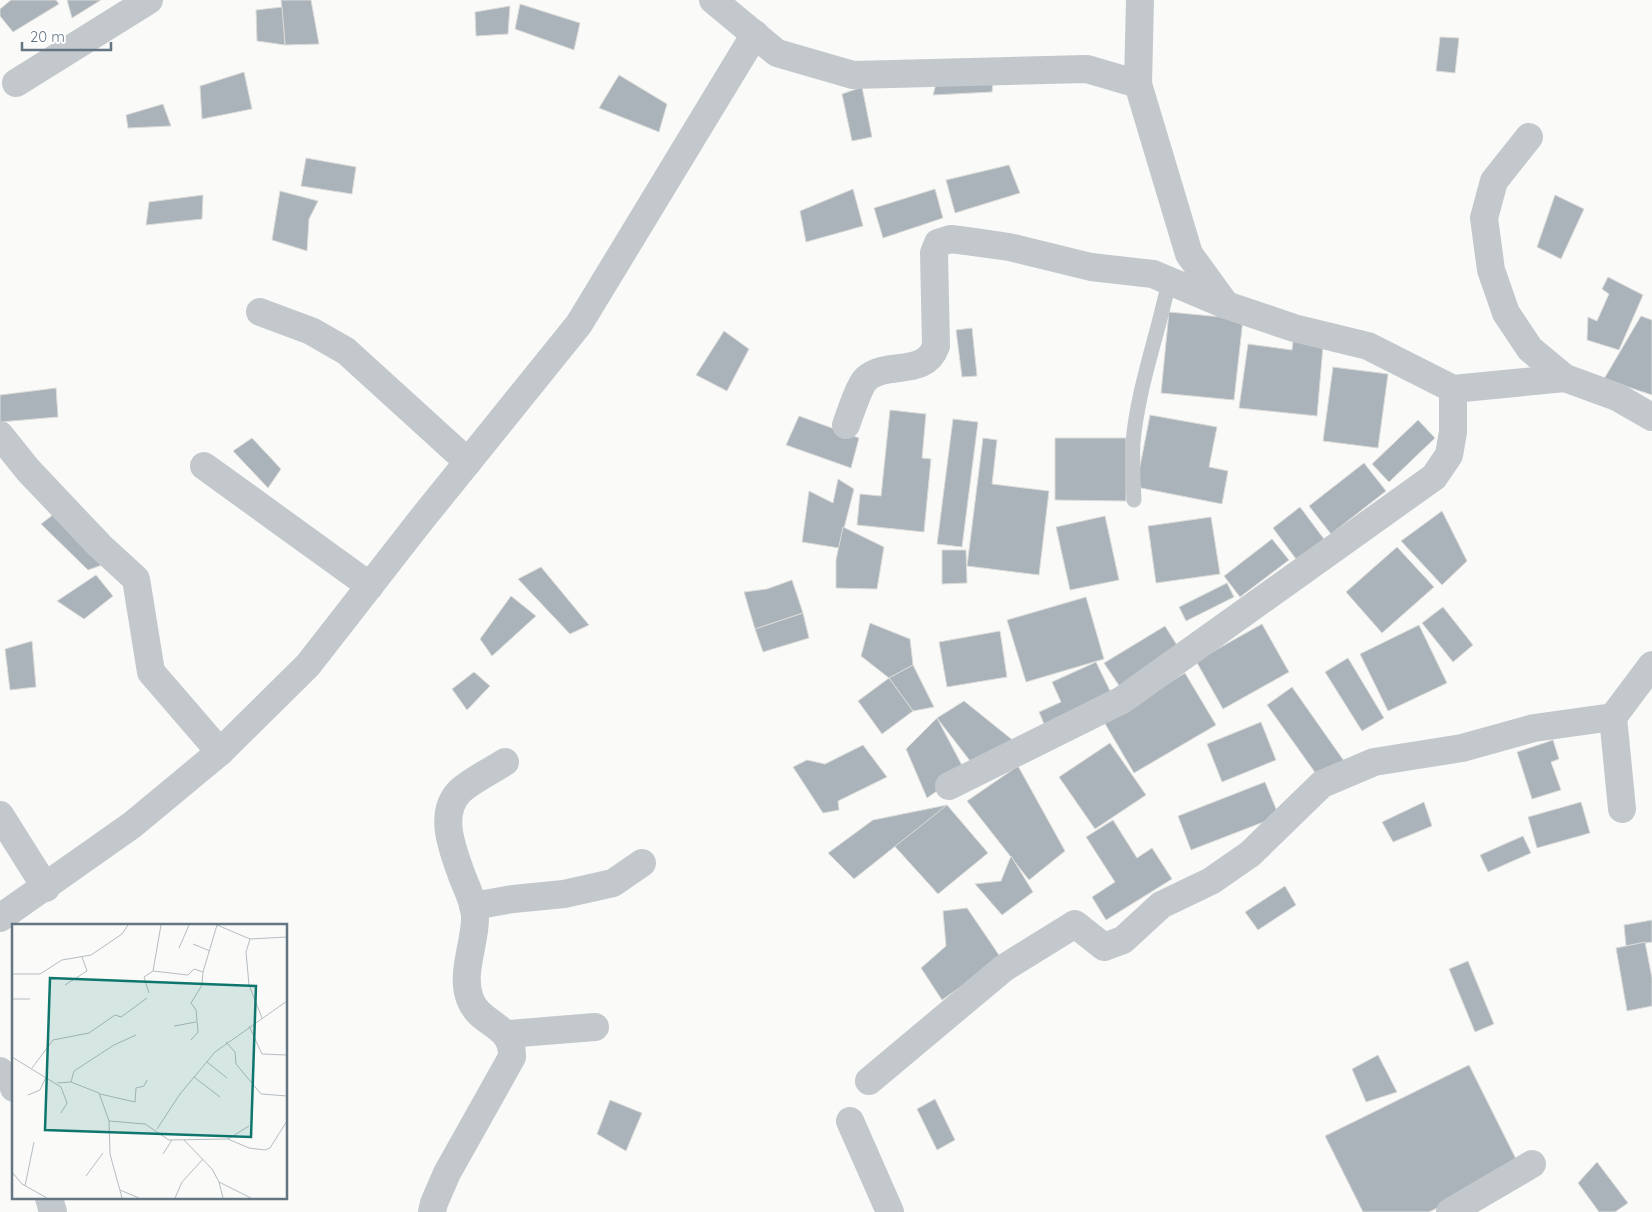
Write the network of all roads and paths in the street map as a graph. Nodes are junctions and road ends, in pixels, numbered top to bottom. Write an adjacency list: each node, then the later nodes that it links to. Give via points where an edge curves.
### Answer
1 (149, 0): 5 (street)
2 (713, 0): 4 (street)
3 (1140, 0): 6 (street)
4 (755, 34): 6 (street, via 777,53 853,75 1087,69); 16 (street, via 579,324)
5 (16, 83)
6 (1138, 84): 9 (street, via 1189,254)
7 (1529, 137): 11 (street, via 1494,181 1484,218 1491,270 1506,313 1530,349)
8 (1168, 281): 9 (street); 14 (street, via 1153,274 1091,267 1008,247 951,239 938,243 934,253 936,346 933,356 920,364 879,372 866,379); 18 (lane, via 1133,442)
9 (1226, 305): 12 (street, via 1294,328 1368,346)
10 (260, 312): 16 (street, via 311,331 346,351)
11 (1565, 378): 12 (street); 13 (street, via 1616,397)
12 (1453, 389): 24 (street, via 1454,432 1449,455 1434,477 1122,700)
13 (1652, 417)
14 (846, 425)
15 (0, 435): 22 (street, via 34,477 136,579 150,672)
16 (468, 462): 19 (street)
17 (204, 466): 19 (street)
18 (1134, 500)
19 (370, 586): 22 (street, via 308,665)
20 (1652, 665): 21 (street)
21 (1613, 716): 25 (street); 34 (street, via 1534,728 1462,748 1374,762 1322,784 1250,854 1211,882 1161,905 1123,940 1104,947 1075,924 1004,968)
22 (220, 752): 28 (street, via 132,825)
23 (505, 762): 29 (street, via 460,791 448,810 451,839)
24 (949, 786)
25 (1622, 809)
26 (0, 815): 28 (street)
27 (642, 863): 29 (street, via 613,883 564,894)
28 (46, 888): 30 (street)
29 (473, 906): 32 (street, via 475,917 467,988 470,1000 478,1012)
30 (0, 918)
31 (595, 1027): 32 (street)
32 (507, 1034): 38 (street, via 512,1045 508,1068 447,1173)
33 (0, 1071): 35 (street)
34 (869, 1081)
35 (12, 1083)
36 (850, 1121): 39 (street)
37 (1532, 1164): 40 (street)
38 (432, 1212)
39 (890, 1212)
40 (1450, 1212)

